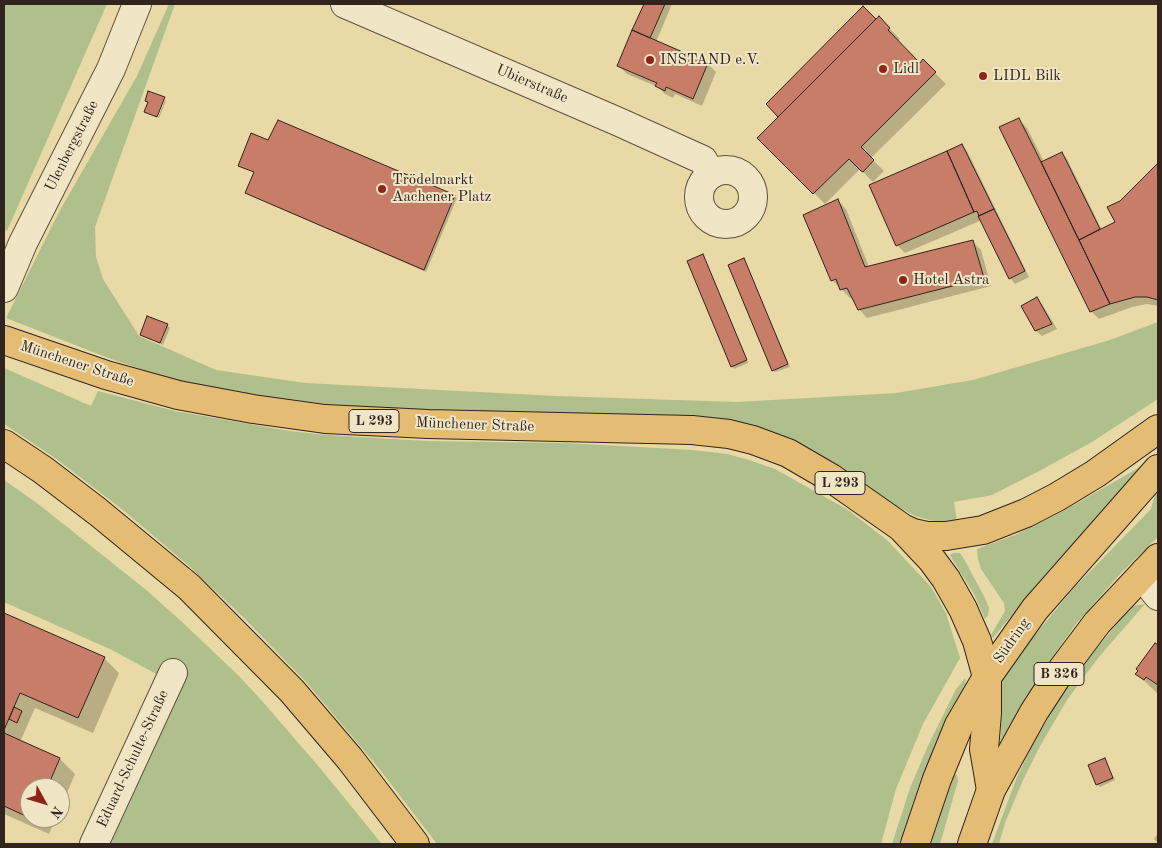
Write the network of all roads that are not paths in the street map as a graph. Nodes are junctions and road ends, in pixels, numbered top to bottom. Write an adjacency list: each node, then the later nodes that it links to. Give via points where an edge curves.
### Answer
1 (137, 4): 4 (street, Ulenbergstraße, via 111,68)
2 (345, 4): 3 (street, Ubierstraße, via 703,160)
3 (711, 174)
4 (4, 288)
5 (4, 340): 9 (main road, Münchener Straße / L 293, via 106,376 178,395 325,419 692,430 729,434 767,445 810,465)
6 (1158, 429): 9 (main road, via 1057,497 983,530 927,536)
7 (4, 444): 16 (main road, via 98,512 188,587 292,691 350,759)
8 (1158, 469): 13 (main road, Südring, via 1035,609)
9 (901, 527): 13 (main road, via 932,560 953,592 977,641)
10 (1152, 565): 11 (street, via 1150,586); 14 (main road, B 326, via 1097,623 1058,675)
11 (1158, 596)
12 (173, 673): 15 (street, Eduard-Schulte-Straße)
13 (987, 677): 14 (main road, via 984,749); 17 (main road, Südring, via 959,725)
14 (991, 790): 18 (main road, B 326)
15 (94, 844)
16 (415, 844)
17 (915, 844)
18 (972, 844)

